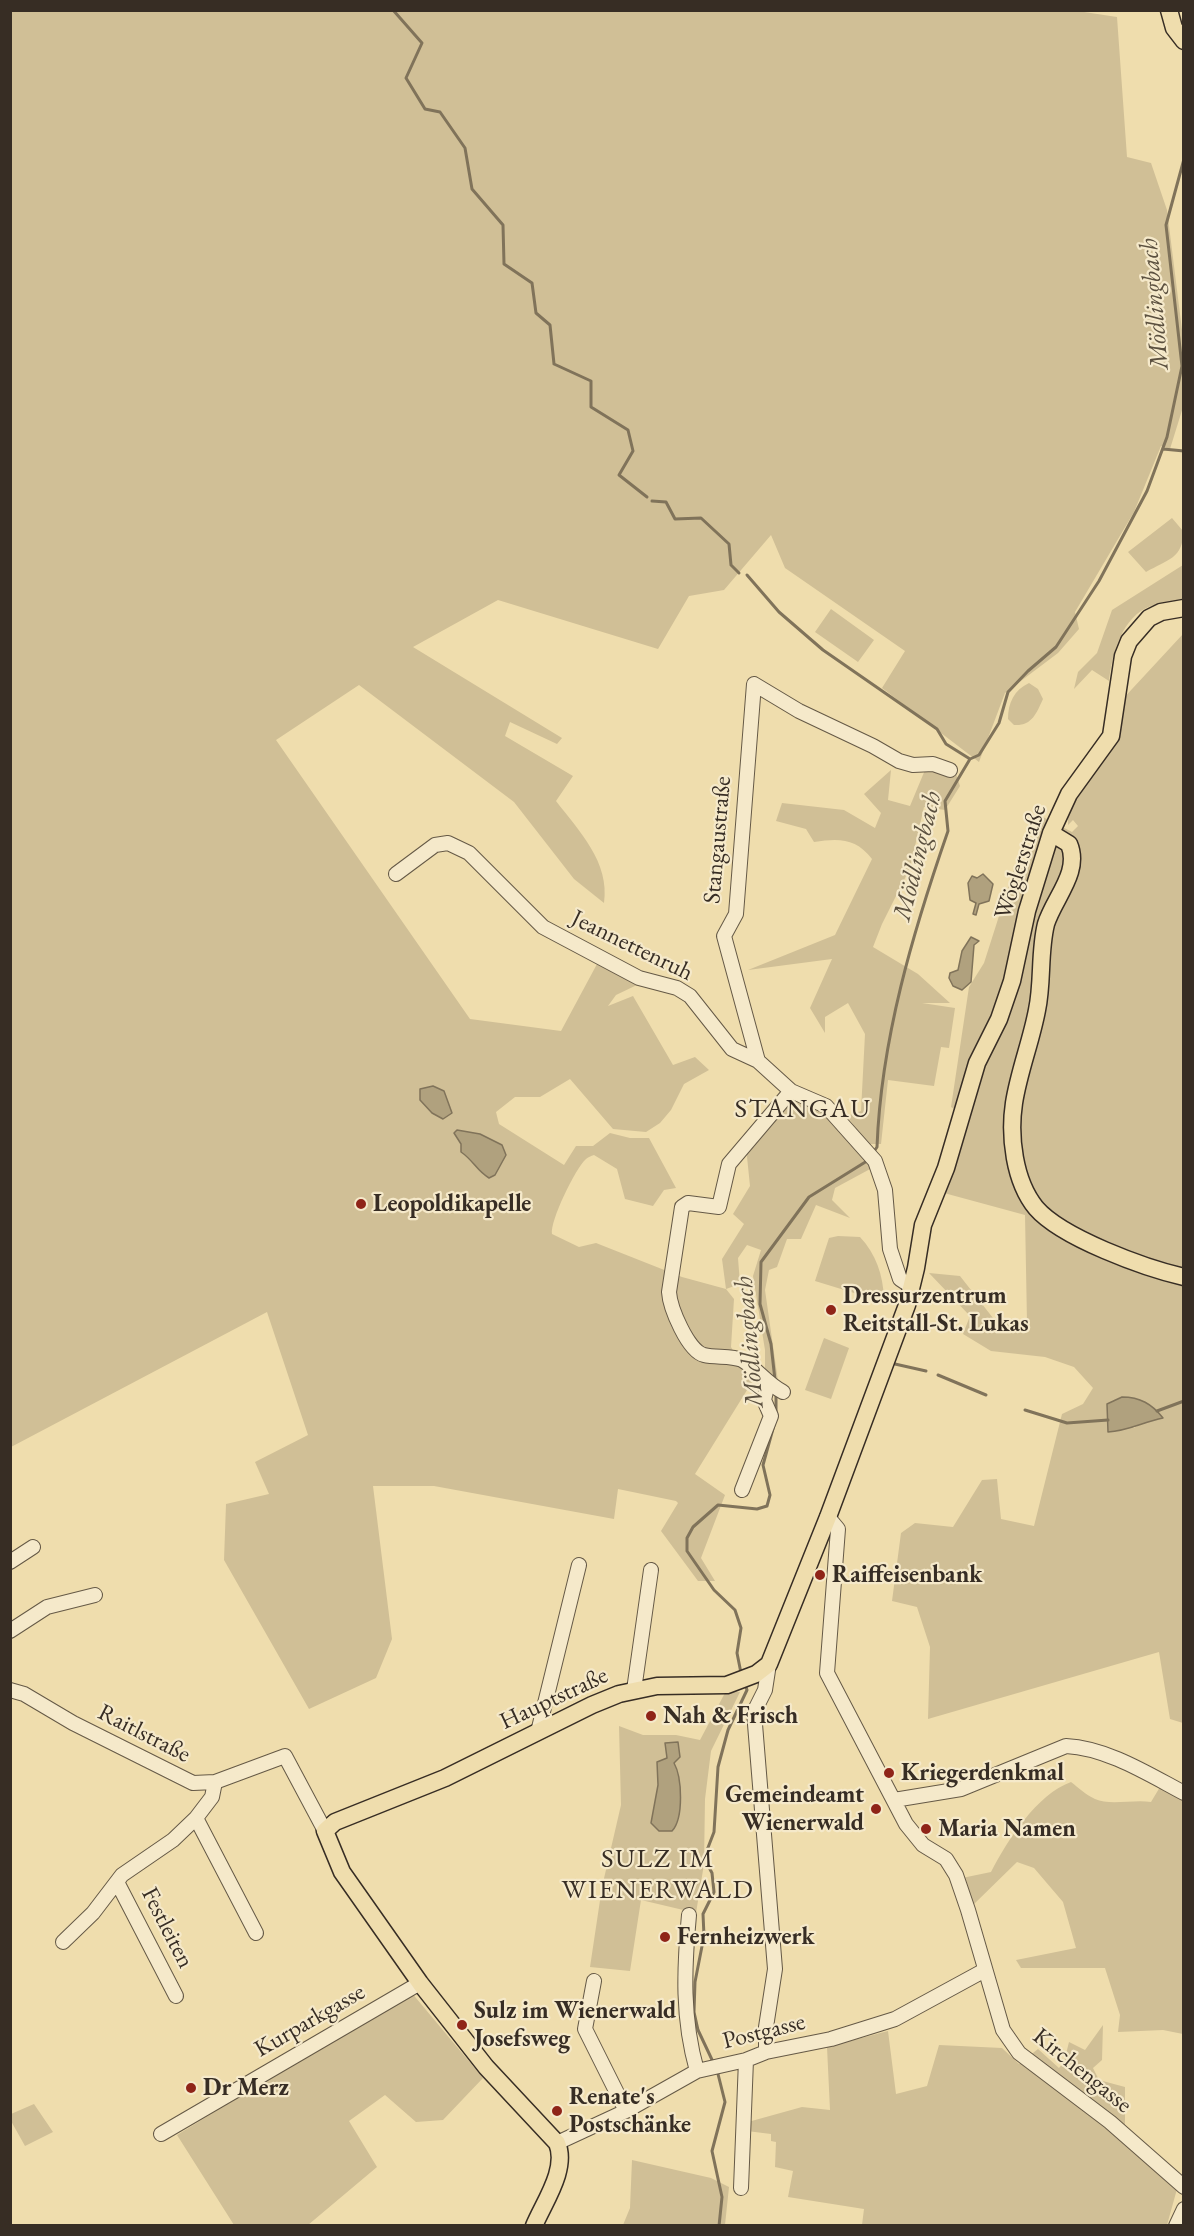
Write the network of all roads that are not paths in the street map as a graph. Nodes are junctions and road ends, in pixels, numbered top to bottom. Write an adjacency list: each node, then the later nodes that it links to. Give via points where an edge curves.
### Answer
1 (1169, 10): 2 (main road, via 1174,28)
2 (1184, 41)
3 (1184, 608): 5 (main road, Wöglerstraße, via 1149,618 1129,641 1122,656 1111,736 1069,794)
4 (950, 770): 7 (street, Stangaustraße, via 899,761 754,684 736,914 723,936)
5 (1052, 833): 9 (main road, via 1069,844 1073,861 1044,936 1037,1011 1014,1105 1016,1158 1031,1200 1062,1228 1123,1257); 10 (main road, Wöglerstraße, via 1030,900 1012,981 965,1096 946,1168 923,1225)
6 (396, 874): 7 (street, Jeannettenruh, via 435,845 448,843 469,853 543,927 630,974 677,988 690,996 732,1049)
7 (758, 1061): 8 (street)
8 (791, 1091): 10 (street, via 826,1106 871,1156 885,1190 890,1249 900,1279); 11 (street, via 729,1164 719,1207 688,1203 682,1207 669,1292 670,1304 692,1348 702,1355 742,1360 774,1387 764,1400 771,1416)
9 (1184, 1277)
10 (912, 1287): 12 (main road)
11 (742, 1490)
12 (828, 1517): 19 (main road); 25 (street, Kirchengasse, via 838,1528 827,1673)
13 (33, 1547): 14 (street)
14 (10, 1562)
15 (579, 1565): 22 (street)
16 (651, 1570): 21 (street)
17 (95, 1594): 18 (street, via 47,1607)
18 (10, 1631)
19 (755, 1673): 21 (main road, Hauptstraße, via 727,1685); 36 (street, via 765,1690 754,1712 775,1969)
20 (10, 1690): 23 (street, Raitlstraße, via 193,1783)
21 (634, 1690): 22 (main road, Hauptstraße, via 592,1705)
22 (538, 1732): 27 (main road, Hauptstraße, via 445,1778 335,1822)
23 (215, 1782): 26 (street, Festleiten, via 212,1797); 27 (street, Raitlstraße, via 285,1756)
24 (1184, 1793): 25 (street, via 1108,1756 1066,1746 961,1789)
25 (894, 1800): 32 (street, Kirchengasse, via 923,1845 946,1859 956,1875)
26 (196, 1818): 28 (street, Festleiten); 30 (street)
27 (325, 1831): 34 (main road, via 342,1872)
28 (117, 1882): 31 (street, Festleiten); 35 (street, Festleiten)
29 (689, 1915): 38 (street, via 683,1998 687,2037)
30 (256, 1934)
31 (63, 1942)
32 (985, 1970): 36 (street, Postgasse, via 896,2019 831,2039); 42 (street, Kirchengasse, via 1003,2030 1019,2053 1110,2122)
33 (594, 1981): 39 (street, via 585,2029)
34 (420, 1983): 40 (street, Kurparkgasse); 41 (main road, via 486,2067)
35 (176, 1996)
36 (766, 2052): 37 (street, Postgasse)
37 (746, 2060): 38 (street, Postgasse); 43 (street)
38 (697, 2071): 39 (street, Postgasse)
39 (626, 2111): 41 (street, Postgasse)
40 (161, 2134)
41 (556, 2143): 45 (main road, via 561,2158)
42 (1184, 2187)
43 (741, 2188)
44 (1184, 2209): 46 (street)
45 (534, 2226)
46 (1176, 2226)

